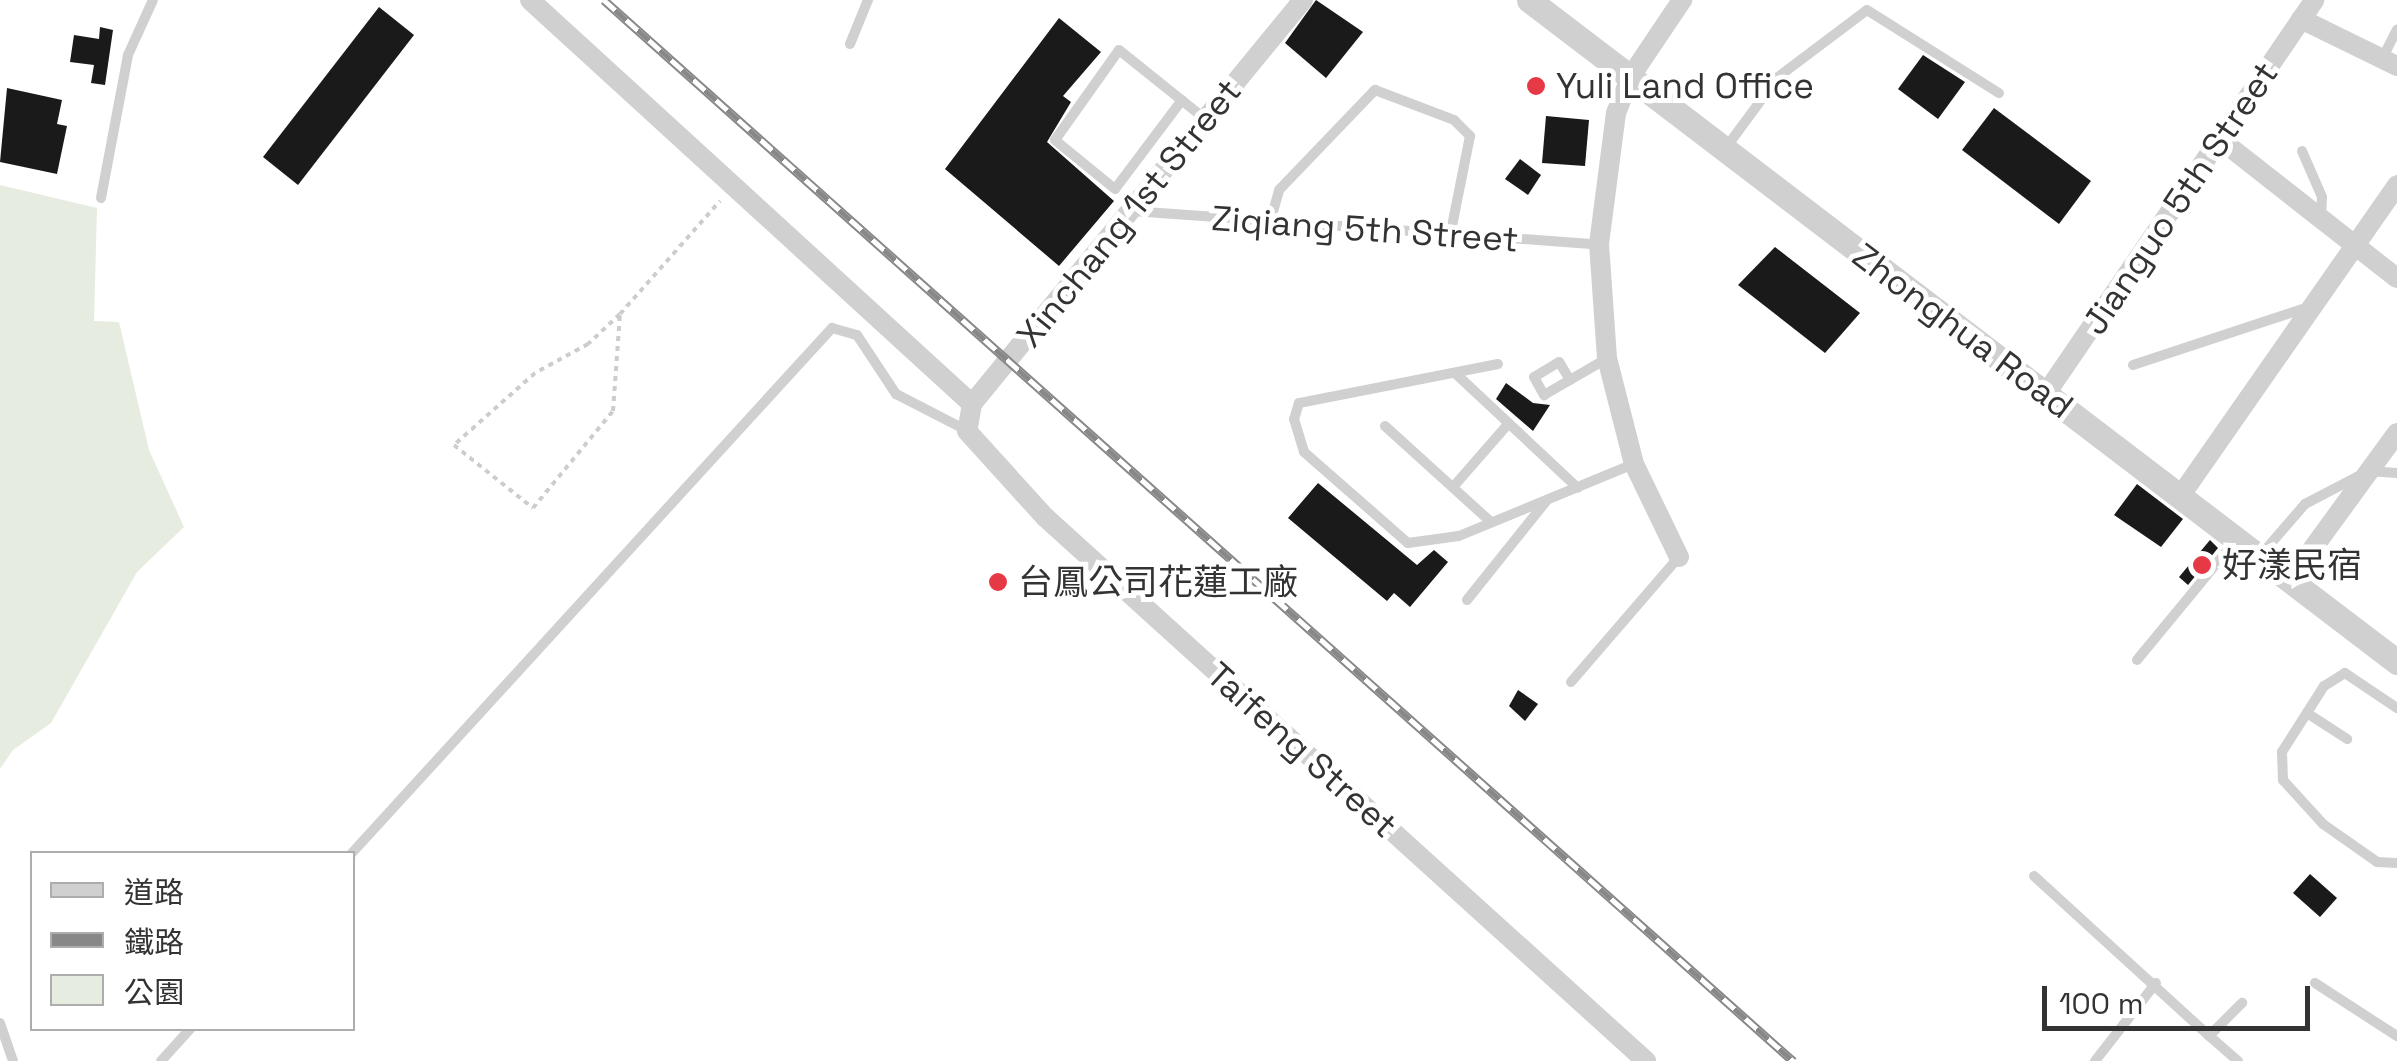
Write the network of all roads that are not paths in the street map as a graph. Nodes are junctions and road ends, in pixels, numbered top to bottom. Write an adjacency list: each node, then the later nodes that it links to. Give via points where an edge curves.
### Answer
1 (152, 0): 21 (lane, via 128,55)
2 (530, 0): 8 (street)
3 (868, 0): 11 (lane)
4 (1302, 0): 16 (street, Xinchang 1st Street)
5 (1530, 0): 13 (street, Zhonghua Road)
6 (1682, 0): 13 (street)
7 (2314, 0): 9 (street, Jianguo 5th Street)
8 (555, 11): 36 (street)
9 (2301, 19): 12 (street); 17 (street, Jianguo 5th Street)
10 (2397, 30): 12 (lane)
11 (850, 44)
12 (2390, 62)
13 (1630, 76): 18 (street, Zhonghua Road); 27 (street, via 1616,113)
14 (2000, 94): 18 (lane, via 1867,10 1778,77)
15 (1182, 100): 15 (lane, via 1119,50 1055,140 1115,189); 16 (lane)
16 (1204, 118): 22 (street, Xinchang 1st Street)
17 (2222, 141): 23 (street); 35 (street, Jianguo 5th Street)
18 (1725, 149): 35 (street, Zhonghua Road)
19 (2302, 151): 23 (lane, via 2322,197)
20 (2397, 185): 26 (street)
21 (101, 198)
22 (1130, 211): 24 (lane, Ziqiang 5th Street); 36 (street, Xinchang 1st Street)
23 (2321, 220): 26 (street)
24 (1270, 222): 25 (lane, Ziqiang 5th Street); 25 (lane, via 1280,190 1375,90 1454,120 1470,136)
25 (1451, 231): 27 (lane, Ziqiang 5th Street)
26 (2354, 242): 28 (street); 29 (street)
27 (1600, 244): 30 (street)
28 (2397, 278)
29 (2314, 306): 32 (lane); 46 (street)
30 (1607, 358): 34 (lane); 41 (street)
31 (1498, 364): 33 (lane)
32 (2134, 365)
33 (1455, 373): 37 (lane); 48 (lane, via 1299,403 1294,419 1304,452 1408,543 1432,544)
34 (1570, 380)
35 (2045, 394): 46 (street, Zhonghua Road)
36 (972, 404): 39 (street)
37 (1508, 424): 44 (lane); 45 (lane)
38 (1385, 426): 44 (lane)
39 (968, 431): 60 (lane, via 896,394 857,335 832,328); 72 (street, Taifeng Street, via 1044,517)
40 (2397, 433): 42 (street)
41 (1634, 464): 45 (lane); 51 (street)
42 (2368, 471): 43 (lane); 50 (lane, via 2305,504); 52 (street)
43 (2397, 473)
44 (1454, 486): 48 (lane)
45 (1578, 488): 47 (lane)
46 (2180, 496): 49 (street, Zhonghua Road)
47 (1548, 500): 48 (lane); 53 (lane)
48 (1491, 522)
49 (2237, 539): 50 (street, Zhonghua Road); 54 (lane)
50 (2259, 557): 52 (street, Zhonghua Road)
51 (1679, 558): 56 (lane)
52 (2289, 580): 55 (street, Zhonghua Road)
53 (1466, 600)
54 (2137, 660)
55 (2397, 662)
56 (1571, 682)
57 (2397, 708): 58 (lane, via 2344,673 2324,686)
58 (2307, 713): 59 (lane); 61 (lane, via 2282,752 2283,780 2323,824 2378,862)
59 (2347, 739)
60 (354, 851)
61 (2397, 863)
62 (2034, 876): 64 (lane)
63 (2315, 983): 69 (lane)
64 (2156, 984): 68 (lane); 73 (lane)
65 (2242, 1003): 68 (lane)
66 (0, 1022): 70 (lane)
67 (188, 1031): 71 (lane)
68 (2209, 1036): 74 (lane)
69 (2397, 1036)
70 (13, 1061)
71 (162, 1061)
72 (1646, 1061)
73 (2096, 1061)
74 (2238, 1061)

